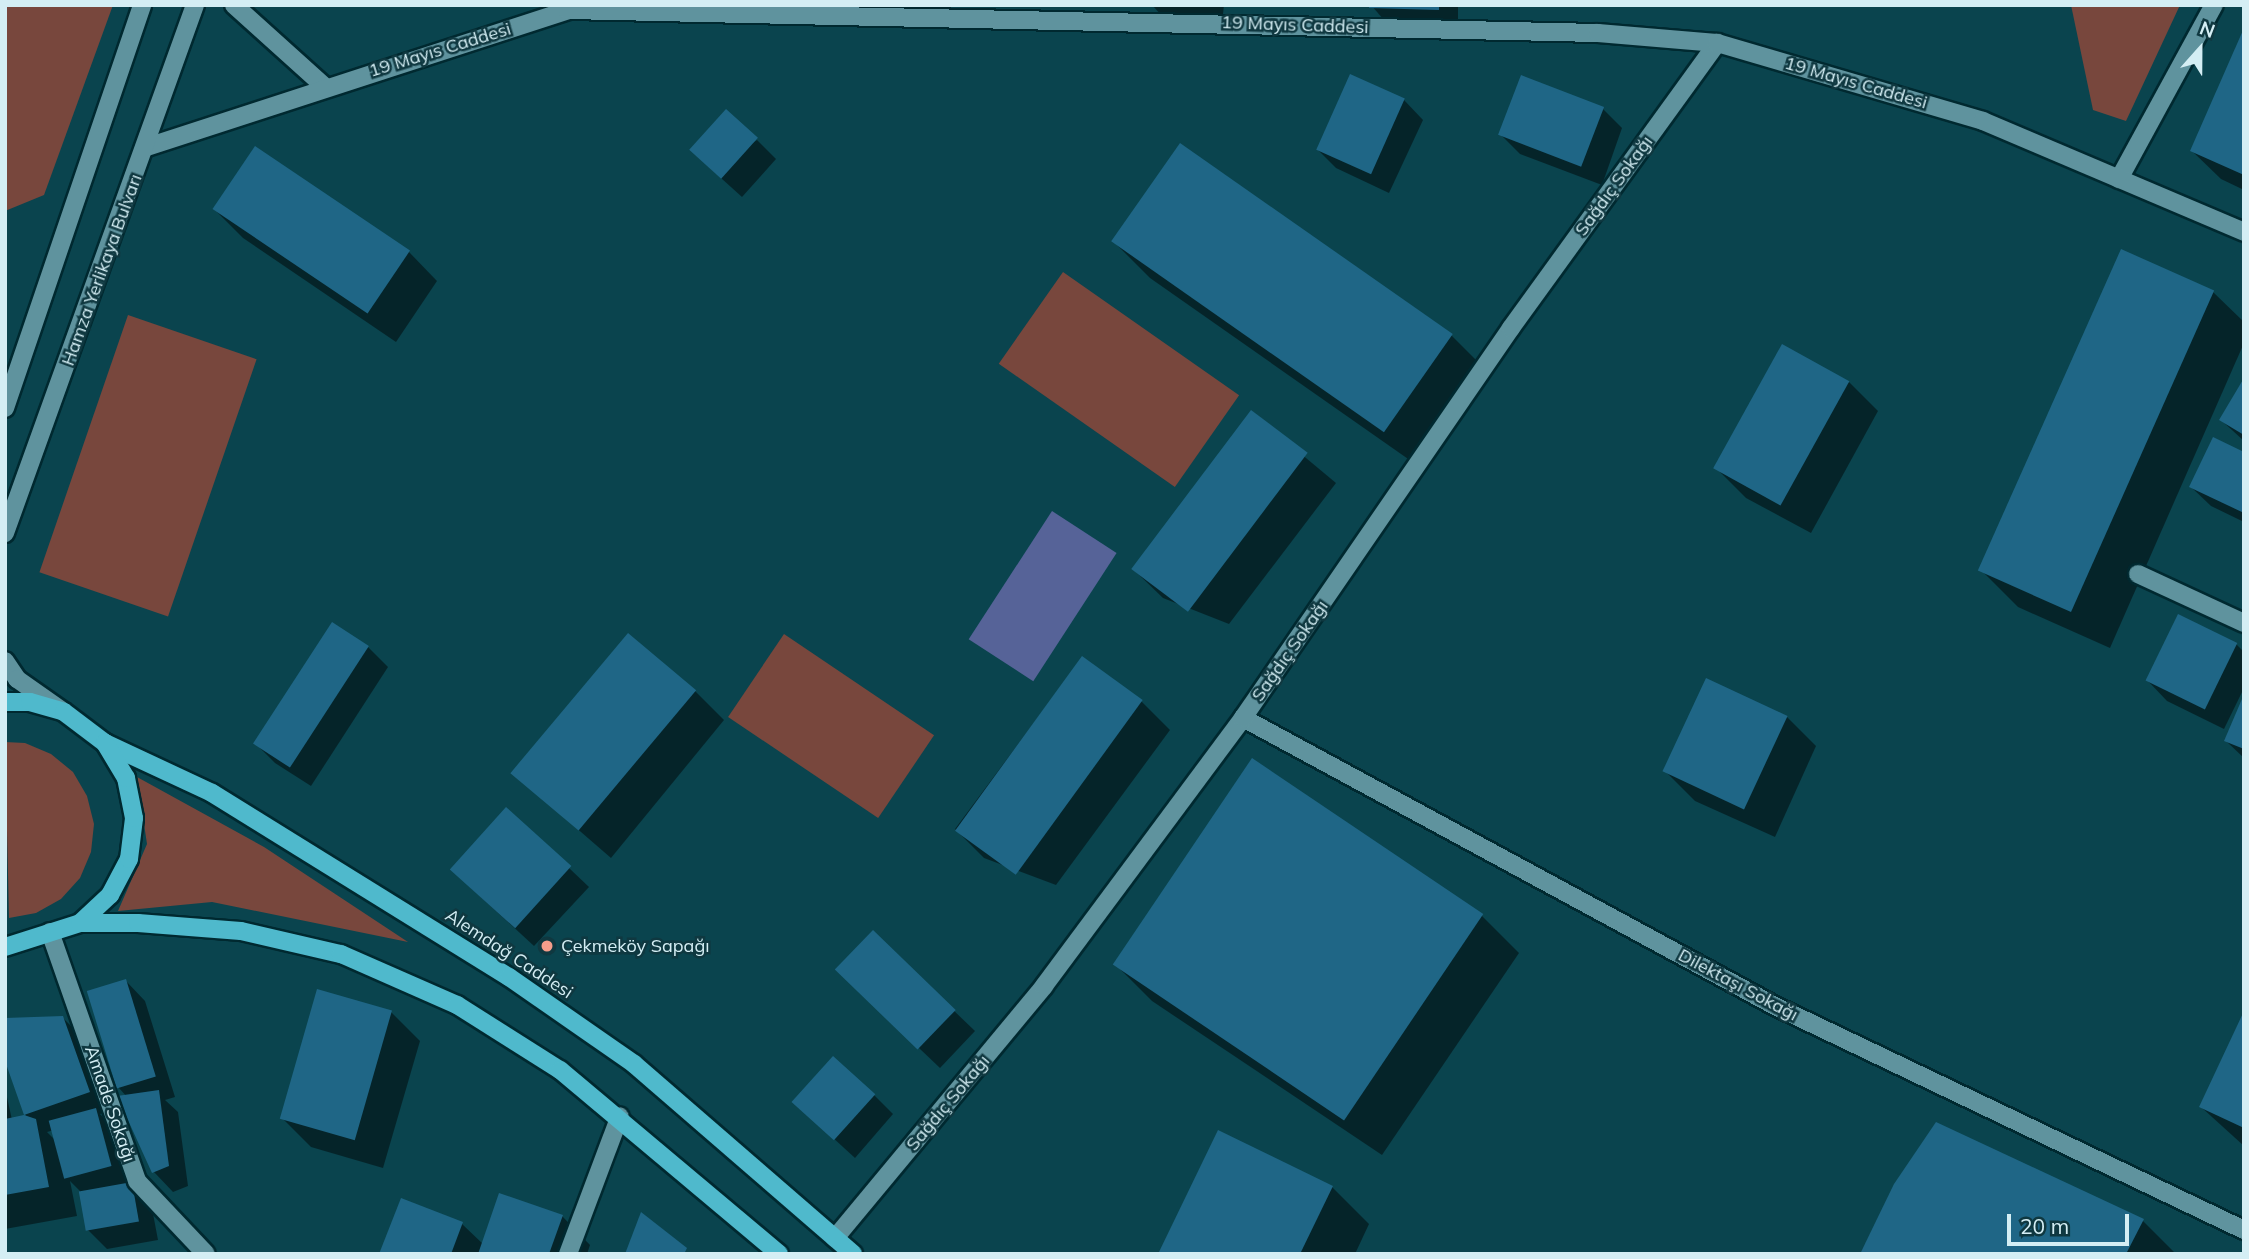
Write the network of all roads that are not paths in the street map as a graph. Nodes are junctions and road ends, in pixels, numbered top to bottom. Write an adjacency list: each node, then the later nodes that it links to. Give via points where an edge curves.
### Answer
1 (142, 5): 10 (street)
2 (195, 5): 7 (street, Hamza Yerlikaya Bulvarı)
3 (234, 5): 6 (street)
4 (2214, 5): 8 (street)
5 (1717, 43): 6 (street, 19 Mayıs Caddesi, via 1598,33 568,10); 8 (street, 19 Mayıs Caddesi, via 1983,121); 17 (street, Sağdıç Sokağı, via 1511,328)
6 (324, 86): 7 (street, 19 Mayıs Caddesi)
7 (147, 147): 11 (street, Hamza Yerlikaya Bulvarı)
8 (2119, 179): 9 (street, 19 Mayıs Caddesi)
9 (2244, 232)
10 (5, 408)
11 (5, 533)
12 (2138, 574): 13 (street)
13 (2244, 623)
14 (5, 661): 16 (street, via 17,679)
15 (5, 702): 16 (main road, Alemdağ Caddesi, via 30,702)
16 (64, 712): 18 (main road, Alemdağ Caddesi)
17 (1243, 719): 23 (street, Dilektaşı Sokağı, via 1775,1006); 24 (street, Sağdıç Sokağı, via 1045,986)
18 (105, 743): 19 (main road, Alemdağ Caddesi, via 126,778 134,818 129,859 110,895); 24 (main road, Alemdağ Caddesi, via 212,793 591,1033 634,1064)
19 (80, 923): 20 (main road, Alemdağ Caddesi); 22 (main road, Alemdağ Caddesi, via 241,932 341,954 457,1005 559,1070)
20 (50, 932): 21 (main road, Alemdağ Caddesi); 25 (street, Amade Sokağı, via 136,1181)
21 (10, 943)
22 (620, 1116): 26 (street); 27 (main road, Alemdağ Caddesi)
23 (2244, 1230)
24 (835, 1238): 28 (main road, Alemdağ Caddesi)
25 (206, 1254)
26 (568, 1254)
27 (779, 1254)
28 (853, 1254)

